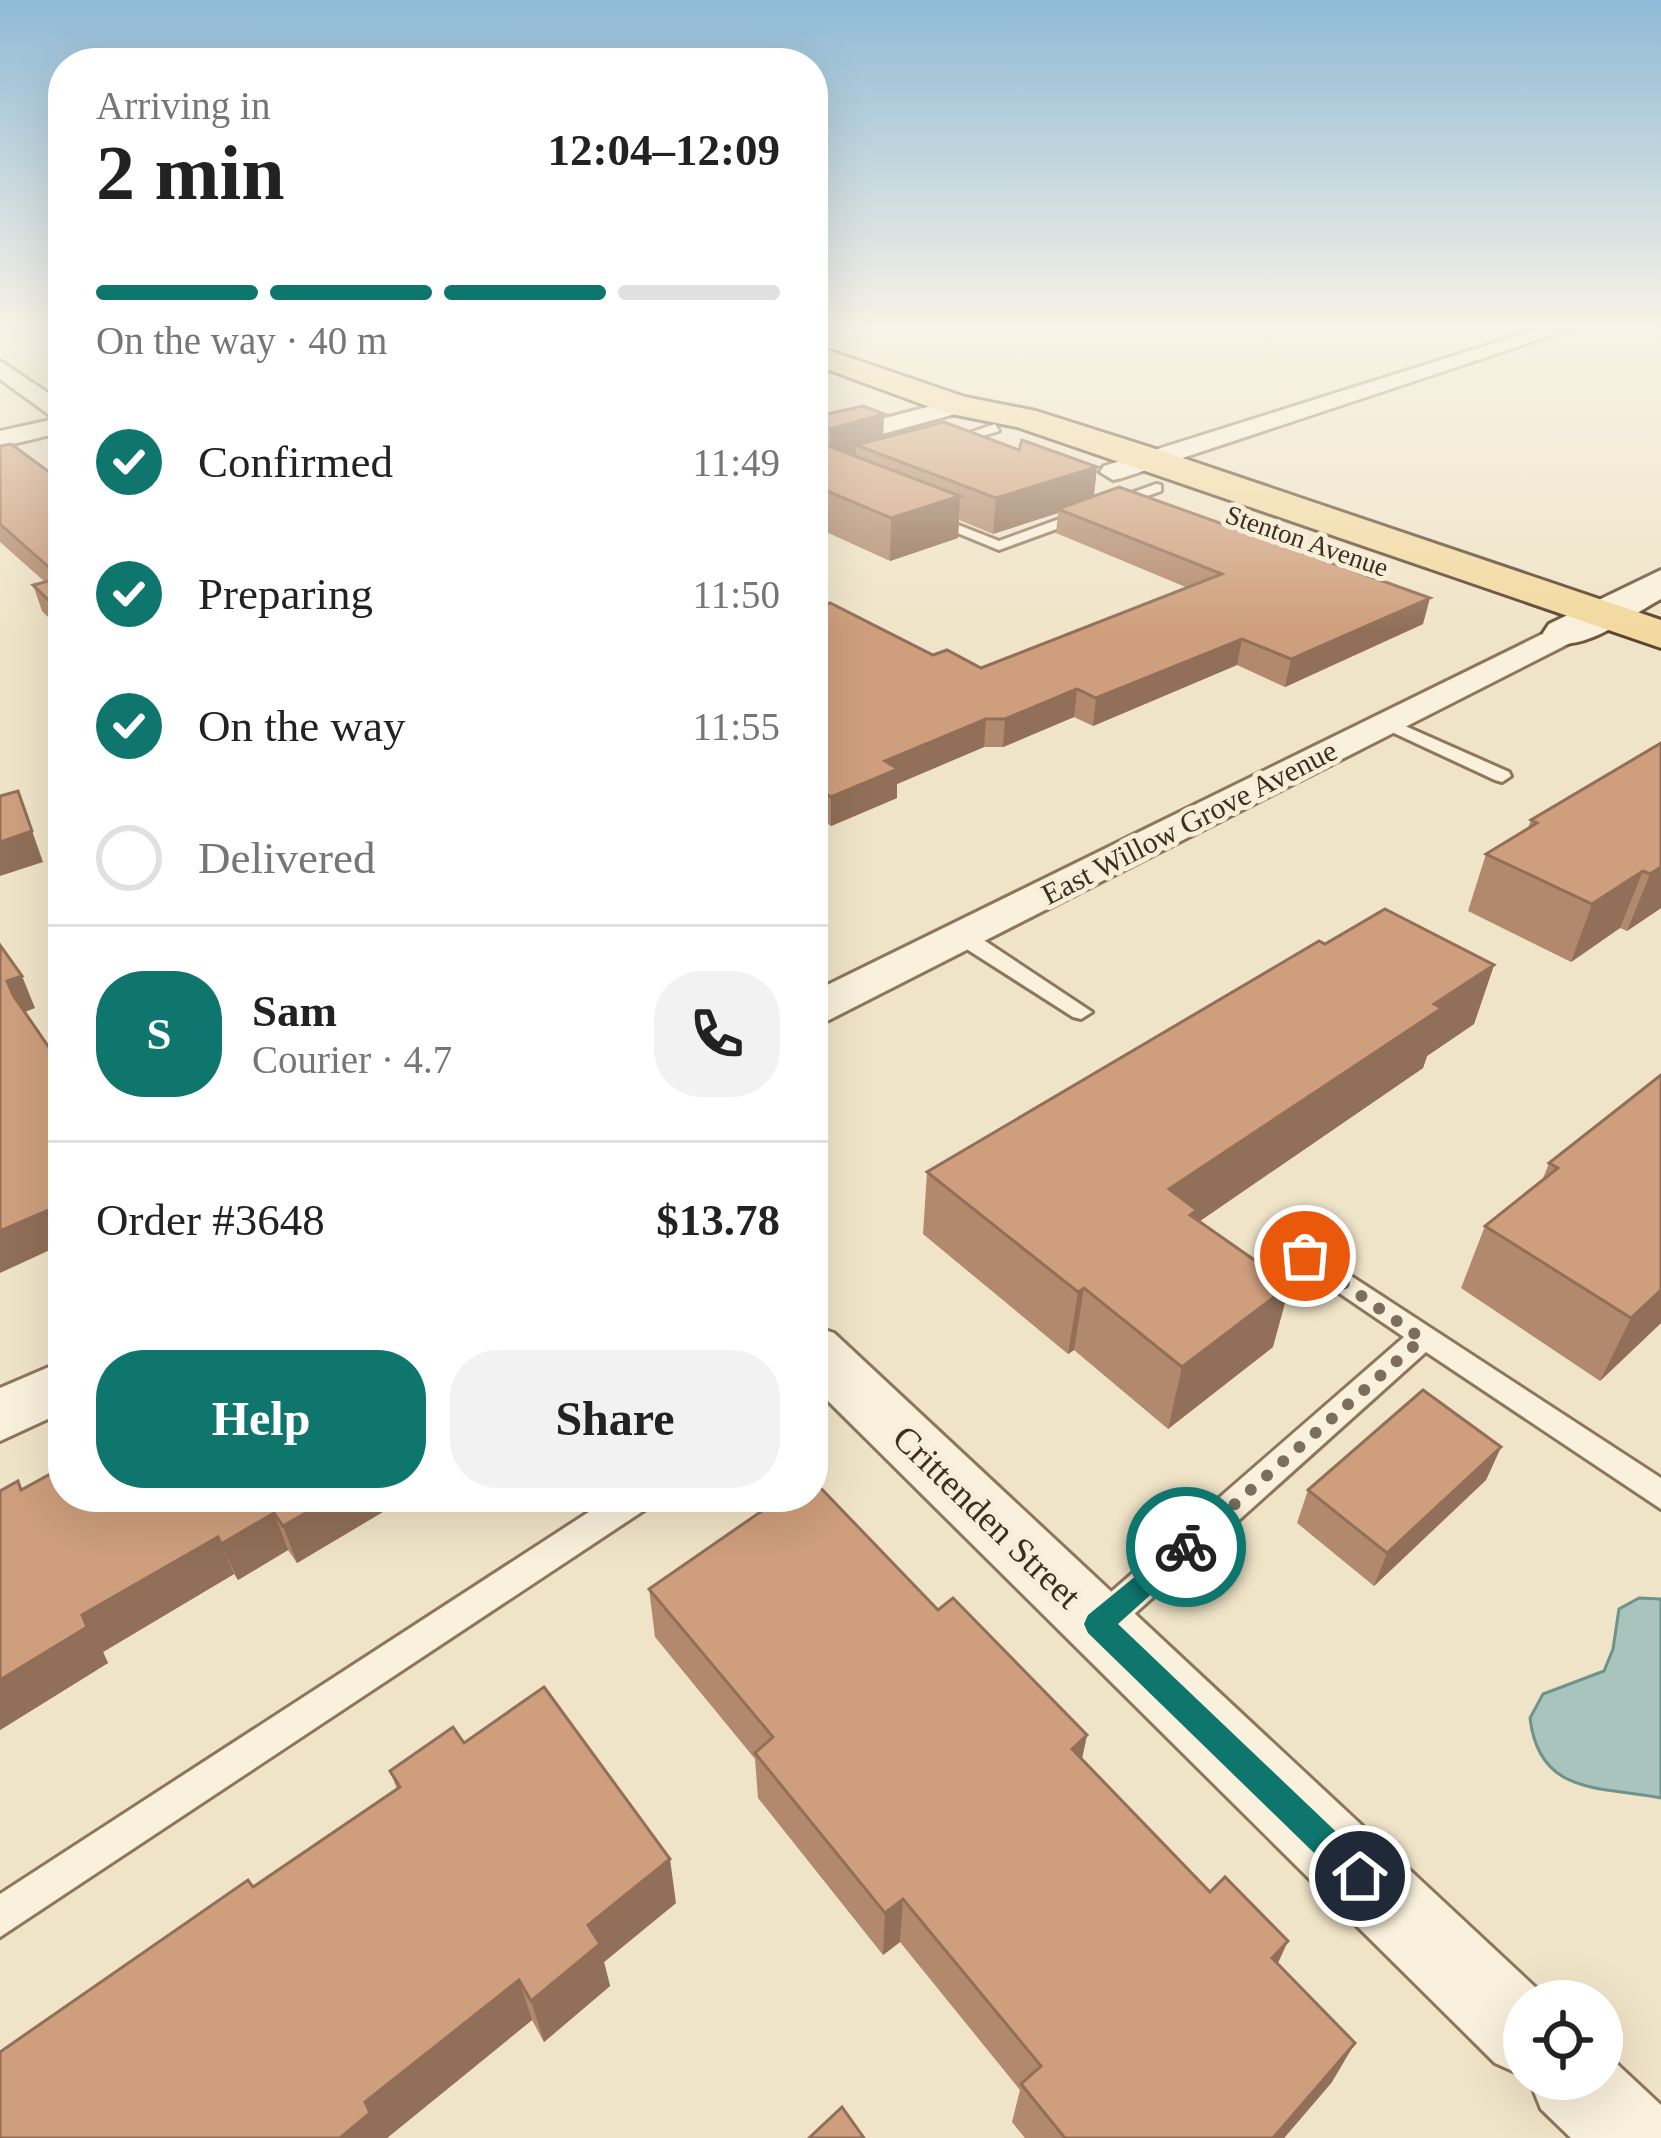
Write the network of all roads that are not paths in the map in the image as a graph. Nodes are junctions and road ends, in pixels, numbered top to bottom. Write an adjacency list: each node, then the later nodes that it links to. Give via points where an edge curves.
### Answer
1 (43, 429): 7 (street)
2 (873, 429): 8 (street)
3 (992, 429): 9 (lane)
4 (997, 429): 10 (main road, Stenton Avenue)
5 (1047, 429): 10 (main road, Stenton Avenue)
6 (1269, 429): 10 (street)
7 (0, 439)
8 (828, 441)
9 (935, 446)
10 (1139, 473): 11 (lane, via 999,546); 13 (main road, Stenton Avenue)
11 (914, 512)
12 (1661, 582): 13 (street)
13 (1582, 623): 14 (main road, Stenton Avenue); 15 (main road, Stenton Avenue); 16 (street, East Willow Grove Avenue)
14 (1661, 635)
15 (1661, 667)
16 (1387, 723): 17 (lane); 18 (street, East Willow Grove Avenue)
17 (1502, 776)
18 (962, 936): 19 (street, East Willow Grove Avenue); 20 (lane)
19 (831, 1001)
20 (1081, 1012)
21 (1305, 1256): 22 (lane)
22 (1422, 1339): 26 (lane); 28 (lane)
23 (828, 1374): 28 (street, Crittenden Street)
24 (48, 1392): 25 (street)
25 (0, 1416)
26 (1661, 1495)
27 (615, 1512): 29 (lane)
28 (1098, 1624): 30 (street, Crittenden Street)
29 (0, 1917)
30 (1503, 2013)

